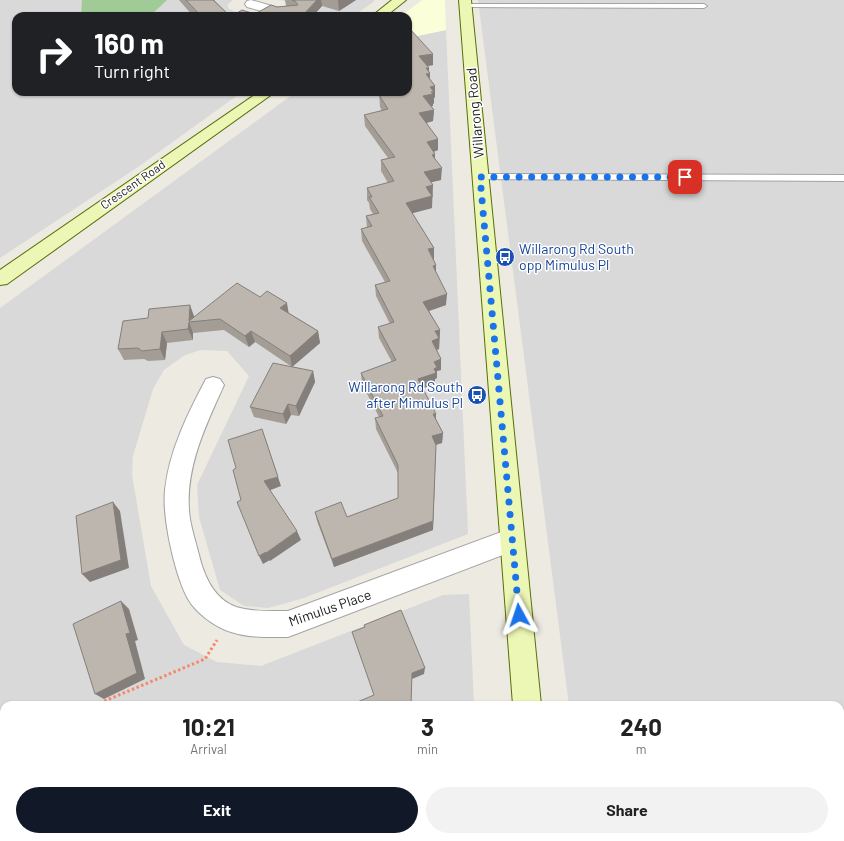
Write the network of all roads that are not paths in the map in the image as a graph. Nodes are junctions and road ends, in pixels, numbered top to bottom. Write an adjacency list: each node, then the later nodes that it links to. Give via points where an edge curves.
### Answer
1 (400, 0): 6 (street)
2 (465, 3): 4 (lane); 8 (street, Willarong Road)
3 (251, 4): 5 (street)
4 (704, 6)
5 (278, 12)
6 (384, 12)
7 (262, 96): 10 (street, Crescent Road)
8 (480, 177): 9 (lane); 12 (street, Willarong Road)
9 (844, 178)
10 (0, 279)
11 (213, 385): 12 (street, Mimulus Place, via 188,440 177,490 178,519 184,550 198,592 213,607 231,619 257,624 288,624)
12 (512, 540): 13 (street, Willarong Road)
13 (527, 701)

